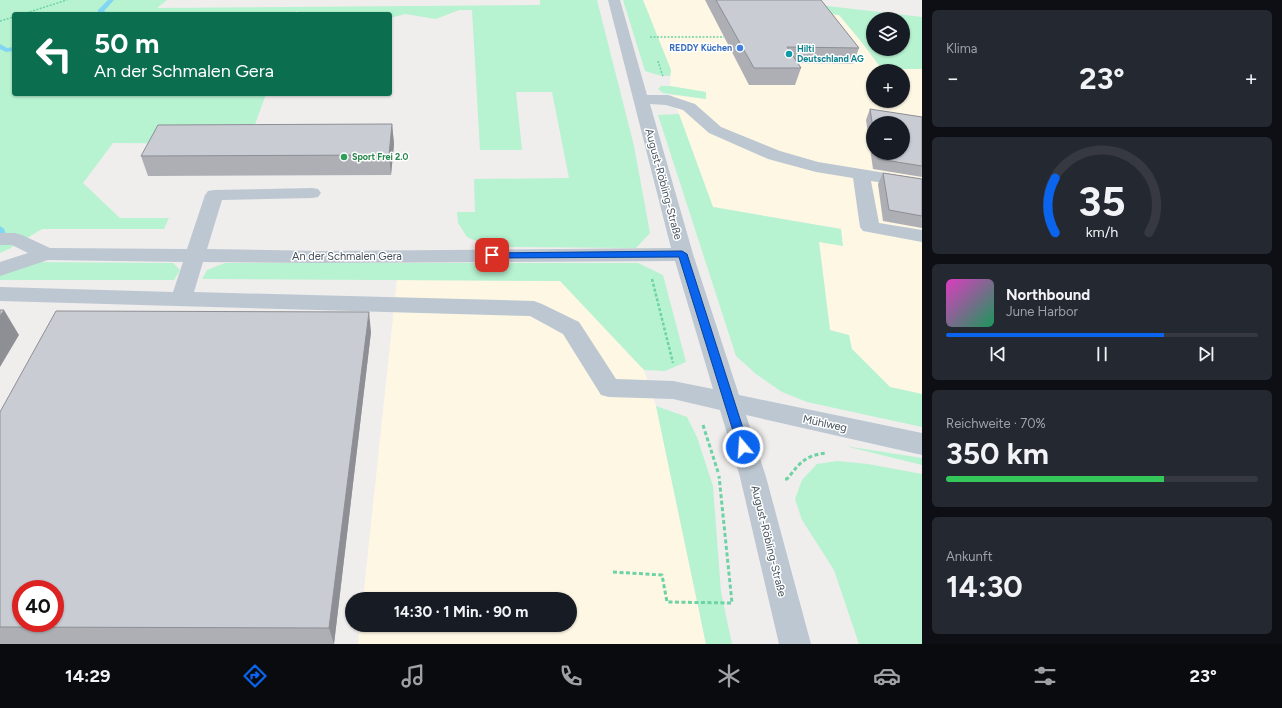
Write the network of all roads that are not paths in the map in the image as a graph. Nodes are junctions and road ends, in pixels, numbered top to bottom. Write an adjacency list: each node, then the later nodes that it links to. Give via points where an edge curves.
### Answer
1 (614, 0): 2 (street, August-Röbling-Straße)
2 (642, 99): 3 (street, via 668,100 689,107 715,130 774,155 816,167); 9 (street, August-Röbling-Straße)
3 (861, 174): 4 (street); 6 (street, via 870,227)
4 (922, 184)
5 (312, 193): 10 (street, via 214,195)
6 (922, 236)
7 (8, 239): 8 (street, An der Schmalen Gera)
8 (47, 254): 10 (street, An der Schmalen Gera); 11 (street)
9 (682, 254): 10 (street, An der Schmalen Gera); 14 (street, August-Röbling-Straße)
10 (194, 256): 13 (street)
11 (0, 269)
12 (0, 294): 13 (street)
13 (181, 299): 14 (street, Mühlweg, via 534,309 571,328 609,388 673,390)
14 (729, 401): 15 (street, Mühlweg); 16 (street, August-Röbling-Straße, via 753,477)
15 (922, 444)
16 (795, 644)

